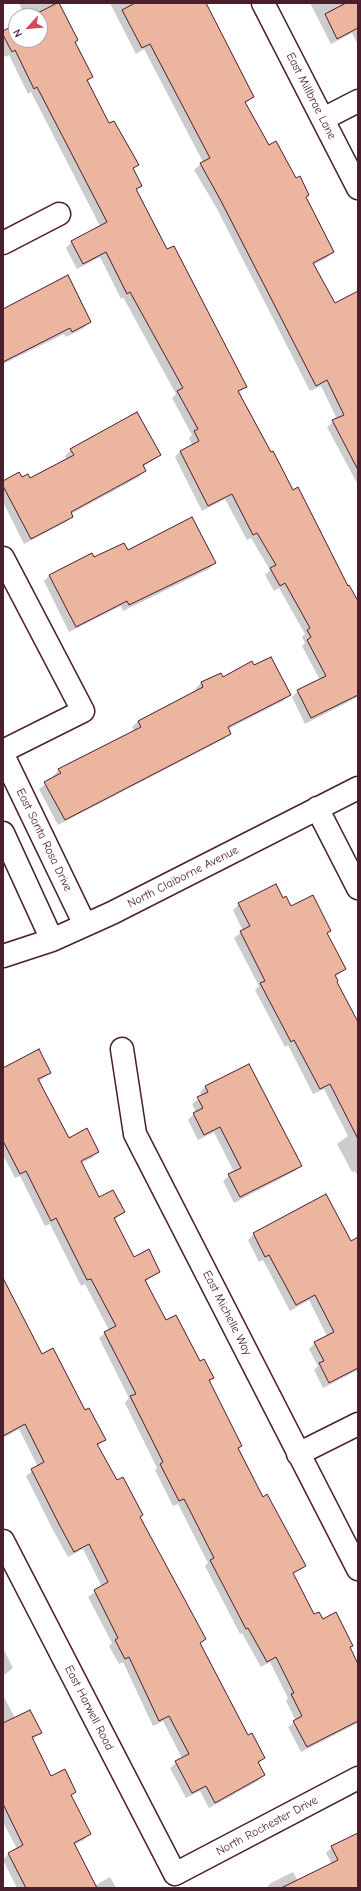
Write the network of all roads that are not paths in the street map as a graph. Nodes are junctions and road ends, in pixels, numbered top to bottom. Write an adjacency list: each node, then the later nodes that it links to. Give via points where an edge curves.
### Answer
1 (263, 3): 3 (street, East Millbrae Lane)
2 (358, 101): 3 (street)
3 (323, 119): 4 (street, East Millbrae Lane)
4 (358, 188)
5 (59, 214): 6 (street)
6 (3, 243)
7 (3, 558): 8 (street, via 83,711)
8 (3, 751)
9 (3, 755): 14 (street, East Santa Rosa Drive)
10 (358, 788): 11 (street, North Claiborne Avenue)
11 (317, 808): 13 (street); 14 (street, North Claiborne Avenue)
12 (3, 833): 15 (street)
13 (358, 888)
14 (85, 925): 15 (street, North Claiborne Avenue)
15 (52, 940): 16 (street, North Claiborne Avenue)
16 (3, 956)
17 (122, 1049): 19 (street, East Michelle Way, via 135,1134)
18 (358, 1424): 19 (street)
19 (298, 1454): 21 (street, East Michelle Way)
20 (3, 1541): 23 (street, East Harwell Road)
21 (358, 1569)
22 (358, 1778): 23 (street, North Rochester Drive)
23 (175, 1874)

